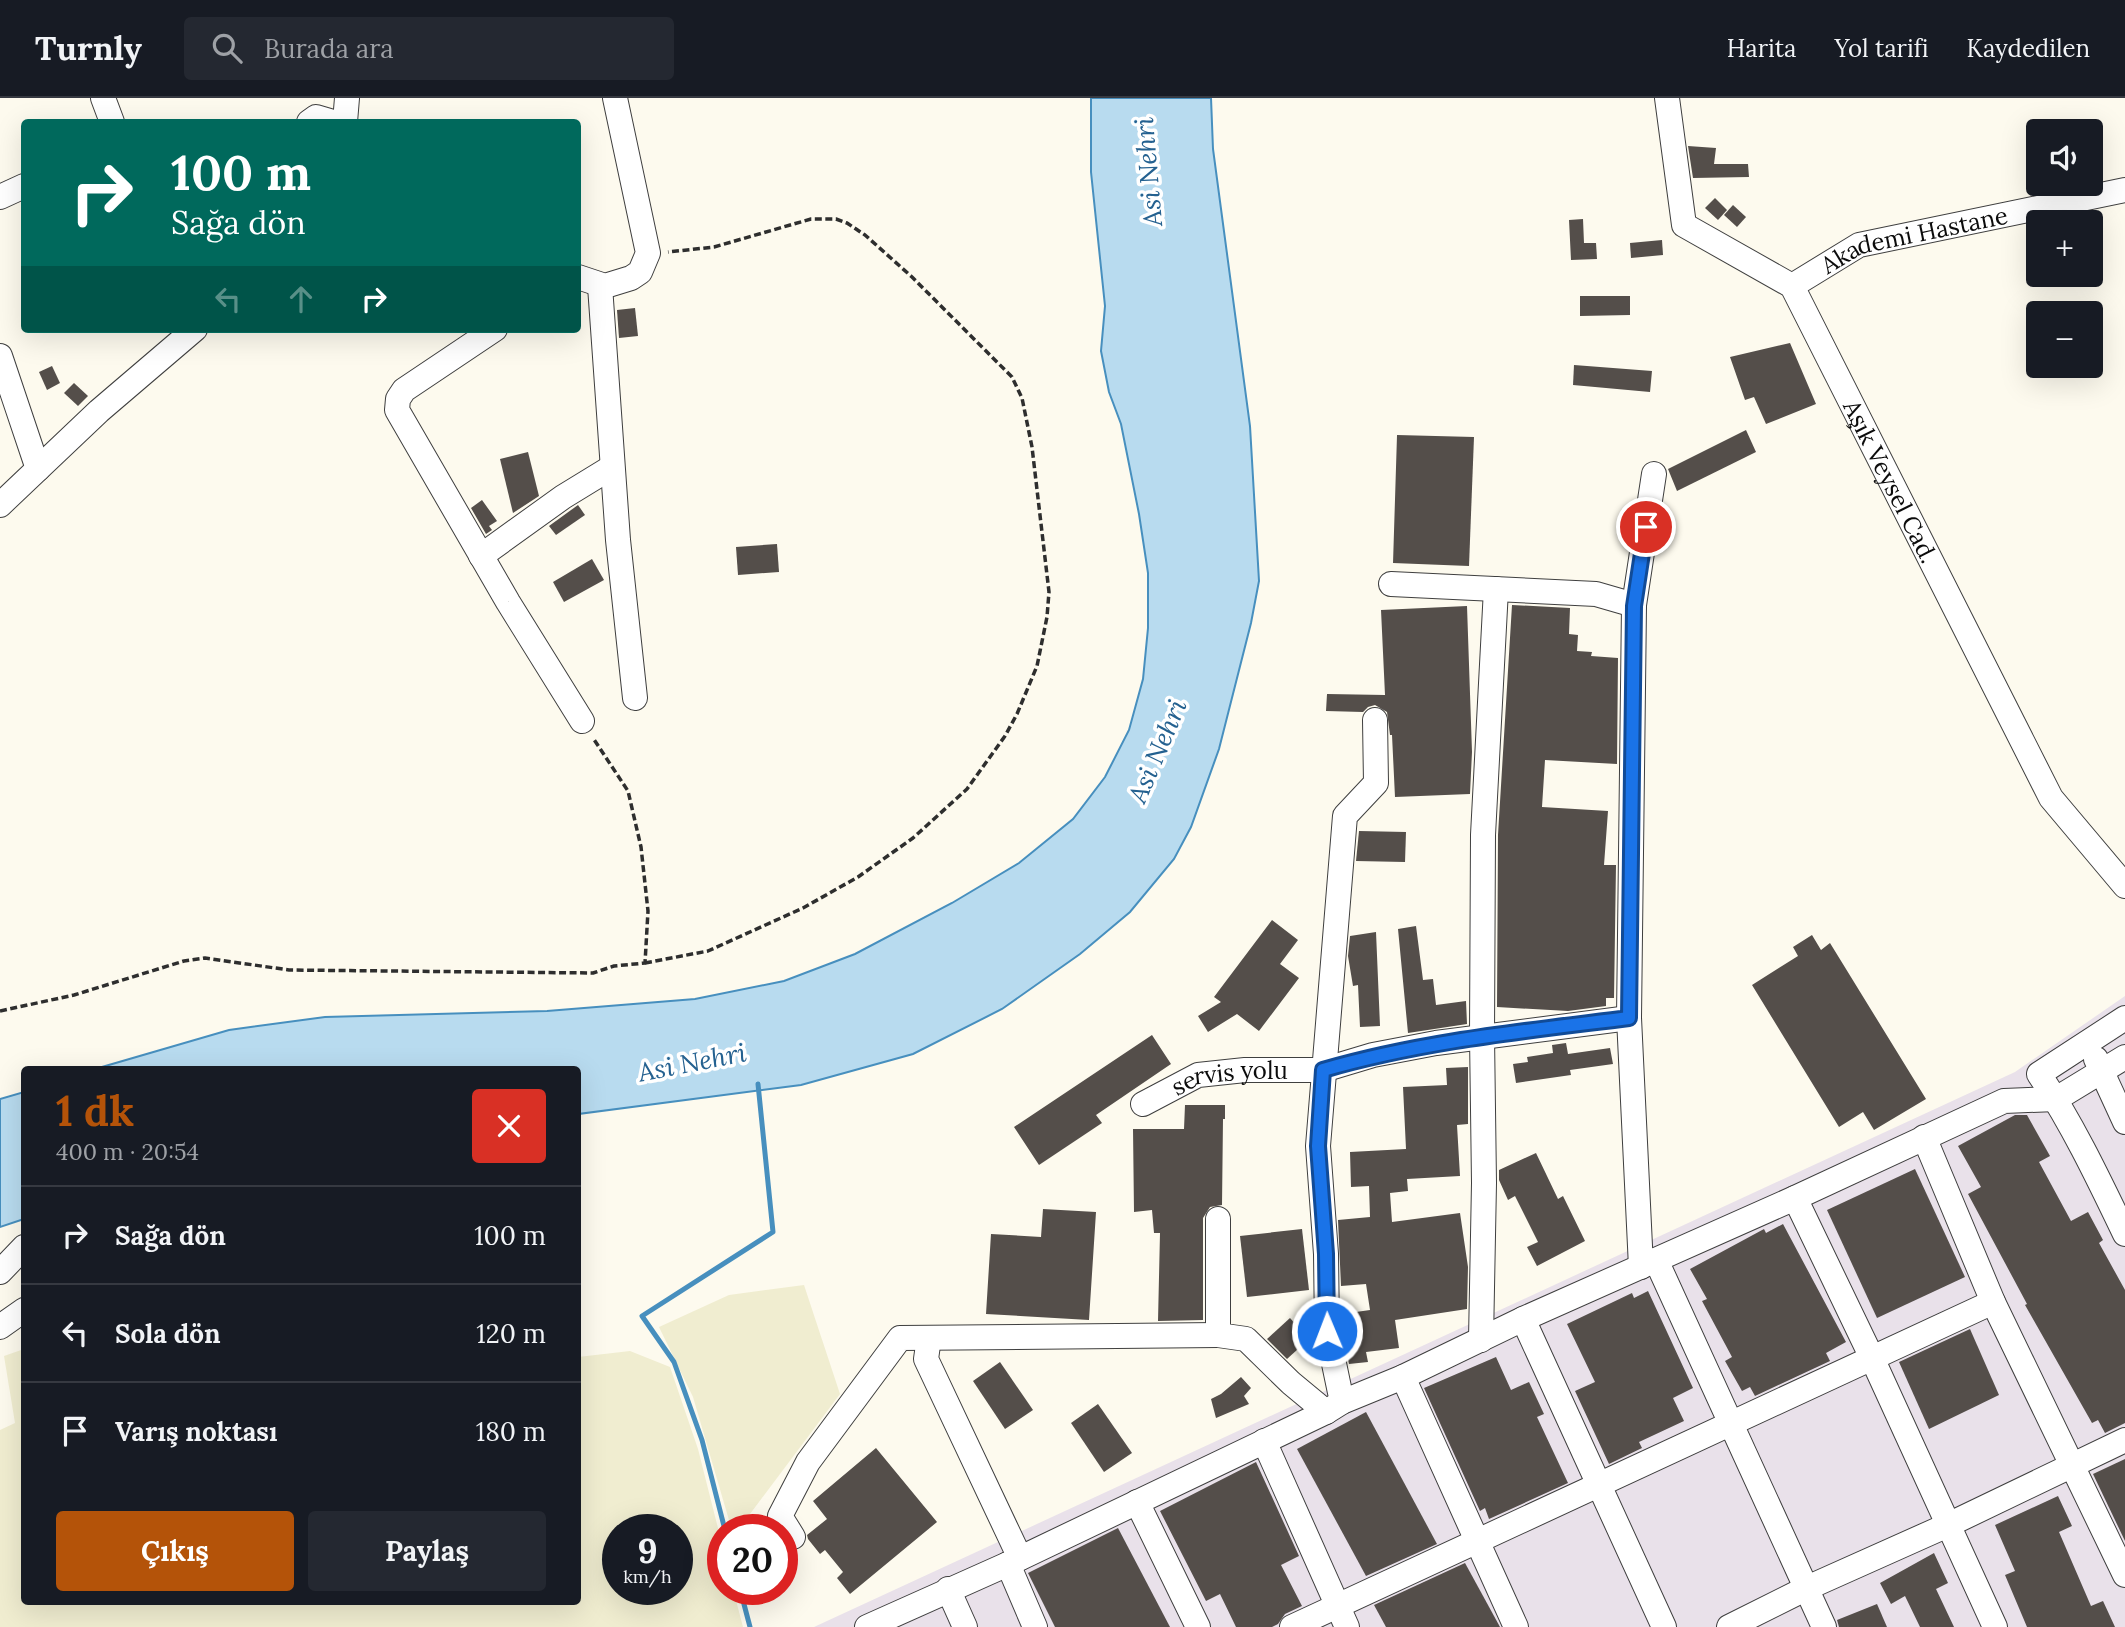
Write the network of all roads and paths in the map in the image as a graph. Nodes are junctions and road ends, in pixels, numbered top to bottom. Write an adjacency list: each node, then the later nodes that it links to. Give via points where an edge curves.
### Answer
1 (103, 98): 5 (street)
2 (346, 98): 6 (street)
3 (615, 98): 10 (street)
4 (1667, 98): 12 (street, via 1684,225)
5 (111, 119)
6 (345, 119)
7 (21, 187): 9 (street)
8 (2125, 190): 12 (street, Akademi Hastane, via 1859,245)
9 (0, 197)
10 (648, 253): 11 (street, via 631,278); 28 (path, via 713,247 811,219 836,219 865,235 1012,377 1022,398 1032,447 1049,592 1037,666 1017,714 967,789 941,814 884,860 831,894 708,951)
11 (589, 281): 16 (street)
12 (1792, 286): 27 (street, Aşık Veysel Cad., via 2051,798)
13 (190, 333): 17 (street)
14 (489, 333): 20 (street, via 404,390 396,404)
15 (0, 356): 17 (street)
16 (612, 467): 20 (street); 24 (street)
17 (38, 469): 19 (street)
18 (1654, 474): 23 (street)
19 (0, 505)
20 (481, 556): 26 (street)
21 (1391, 584): 22 (street)
22 (1496, 589): 23 (street, via 1597,594); 32 (street, via 1483,835)
23 (1634, 606): 30 (street)
24 (635, 698)
25 (1375, 720): 35 (street, via 1376,783 1345,816)
26 (582, 721): 28 (path, via 628,791 641,847 648,911)
27 (2125, 886)
28 (645, 963): 29 (path, via 593,973 399,972 289,970 205,958)
29 (0, 1011)
30 (1629, 1018): 32 (street, servis yolu); 47 (street)
31 (2125, 1018): 33 (street)
32 (1482, 1036): 35 (street, servis yolu, via 1373,1055); 55 (street)
33 (2087, 1043): 36 (street); 37 (street)
34 (2125, 1057): 36 (street)
35 (1323, 1070): 40 (street, servis yolu, via 1198,1075); 58 (street, via 1318,1146)
36 (2103, 1071): 38 (street); 41 (street)
37 (2039, 1074): 38 (street); 39 (street)
38 (2056, 1099): 39 (street); 45 (street)
39 (2004, 1101): 42 (street)
40 (1143, 1104)
41 (2125, 1122)
42 (1924, 1137): 43 (street); 49 (street)
43 (1795, 1198): 47 (street); 56 (street)
44 (1218, 1219): 53 (street)
45 (2125, 1234)
46 (21, 1251): 48 (street)
47 (1648, 1263): 51 (street); 59 (street)
48 (0, 1272)
49 (1993, 1302): 56 (street); 62 (street)
50 (21, 1312): 52 (street)
51 (1523, 1319): 55 (street); 63 (street)
52 (0, 1327)
53 (1218, 1335): 54 (street); 58 (street, via 1246,1339 1291,1384)
54 (929, 1338): 65 (street, via 901,1338 808,1462); 68 (street, via 926,1359)
55 (1481, 1340): 57 (street)
56 (1872, 1358): 59 (street); 66 (street)
57 (1403, 1377): 58 (street); 67 (street)
58 (1334, 1407): 61 (street)
59 (1732, 1424): 63 (street); 70 (street)
60 (2125, 1440): 62 (street)
61 (1264, 1441): 64 (street); 72 (street)
62 (2070, 1466): 66 (street); 69 (street)
63 (1599, 1485): 67 (street); 79 (street)
64 (1137, 1502): 68 (street); 76 (street)
65 (781, 1514)
66 (1948, 1525): 70 (street); 82 (street)
67 (1477, 1543): 72 (street); 78 (street)
68 (1014, 1561): 71 (street); 75 (street)
69 (2125, 1575)
70 (1807, 1588): 80 (street); 81 (street)
71 (948, 1589): 73 (street); 74 (street)
72 (1343, 1617): 77 (street)
73 (867, 1627)
74 (965, 1627)
75 (1035, 1627)
76 (1198, 1627)
77 (1292, 1627)
78 (1516, 1627)
79 (1664, 1627)
80 (1729, 1627)
81 (1824, 1627)
82 (1995, 1627)

